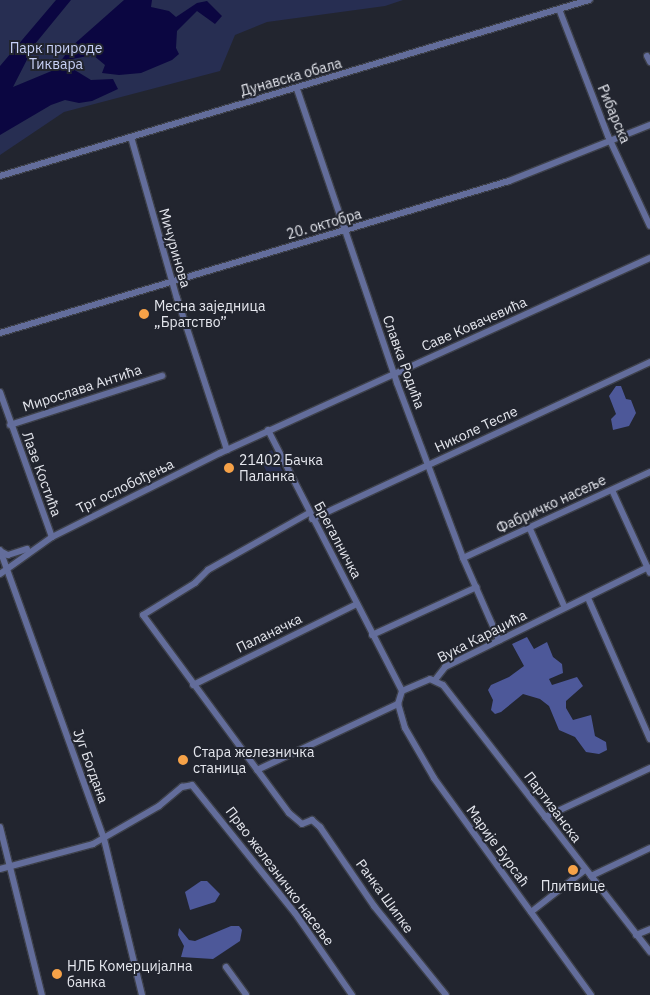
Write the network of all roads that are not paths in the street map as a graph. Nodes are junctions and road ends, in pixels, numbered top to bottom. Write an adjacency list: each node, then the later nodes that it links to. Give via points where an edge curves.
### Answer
1 (589, 0): 2 (street, Дунавска обала)
2 (559, 9): 3 (street, Дунавска обала); 6 (street, Рибарска)
3 (297, 88): 5 (street, Дунавска обала); 9 (street, Славка Родића)
4 (650, 125): 6 (street, 20. октобра)
5 (131, 137): 7 (street, Дунавска обала); 11 (street, Мичуринова)
6 (612, 142): 8 (street, Рибарска); 9 (street, 20. октобра, via 509,181)
7 (0, 176)
8 (650, 226)
9 (344, 231): 11 (street, 20. октобра); 14 (street, Славка Родића)
10 (650, 258): 14 (street, Саве Ковачевића)
11 (172, 282): 12 (street, 20. октобра); 19 (street, Мичуринова)
12 (0, 333)
13 (650, 362): 20 (street, Николе Тесле)
14 (394, 374): 18 (street, Саве Ковачевића); 20 (street, Славка Родића)
15 (162, 376): 17 (street, Мирослава Антића)
16 (0, 392): 17 (street, Лазе Костића)
17 (10, 424): 26 (street, Лазе Костића)
18 (268, 430): 19 (street, Саве Ковачевића); 23 (street, Брегалничка)
19 (227, 450): 26 (street, Трг ослобођења)
20 (429, 465): 24 (street, Николе Тесле); 29 (street, Славка Родића)
21 (650, 472): 22 (street, Фабричко насеље)
22 (612, 490): 25 (street, Фабричко насеље); 31 (street)
23 (308, 513): 24 (street, Брегалничка); 40 (street, via 208,570 194,583 143,615)
24 (312, 519): 35 (street, Брегалничка)
25 (530, 529): 29 (street, Фабричко насеље); 36 (street)
26 (52, 536): 27 (street, Трг ослобођења)
27 (35, 546): 28 (street, Трг ослобођења, via 13,555); 30 (street, Трг ослобођења)
28 (0, 550): 30 (street, Југ Богдана)
29 (463, 558): 33 (street, Славка Родића)
30 (7, 569): 32 (street, Трг ослобођења); 48 (street, Југ Богдана)
31 (649, 570): 34 (street, Вука Караџића)
32 (0, 574)
33 (477, 587): 37 (street); 38 (street, Славка Родића)
34 (588, 598): 36 (street, Вука Караџића); 43 (street)
35 (357, 604): 37 (street, Брегалничка); 40 (street, Паланачка)
36 (565, 608): 38 (street, Вука Караџића)
37 (372, 635): 41 (street, Брегалничка)
38 (499, 640): 39 (street, Вука Караџића, via 445,667)
39 (435, 680): 41 (street, Вука Караџића, via 426,680); 46 (street, Партизанска, via 443,685)
40 (193, 685): 45 (street)
41 (402, 691): 42 (street)
42 (398, 704): 45 (street); 54 (street, Марије Бурсаћ, via 405,728 434,778)
43 (650, 739)
44 (650, 768): 46 (street)
45 (257, 770): 63 (street, Ранка Шипке, via 294,819 302,824 312,820 320,827 374,906)
46 (545, 817): 52 (street, Партизанска)
47 (0, 827): 50 (street)
48 (104, 839): 50 (street, via 64,854); 60 (street, Југ Богдана); 62 (street, Прво железничко насеље, via 159,806 182,787 198,788 295,913)
49 (650, 848): 53 (street)
50 (10, 867): 51 (street); 59 (street)
51 (0, 869)
52 (585, 870): 53 (street, Партизанска); 54 (street)
53 (591, 876): 56 (street, Партизанска)
54 (531, 912): 64 (street, Марије Бурсаћ)
55 (650, 929): 56 (street)
56 (636, 935): 57 (street, Партизанска)
57 (650, 952)
58 (226, 967): 61 (street)
59 (42, 995)
60 (142, 995)
61 (246, 995)
62 (352, 995)
63 (446, 995)
64 (591, 995)

